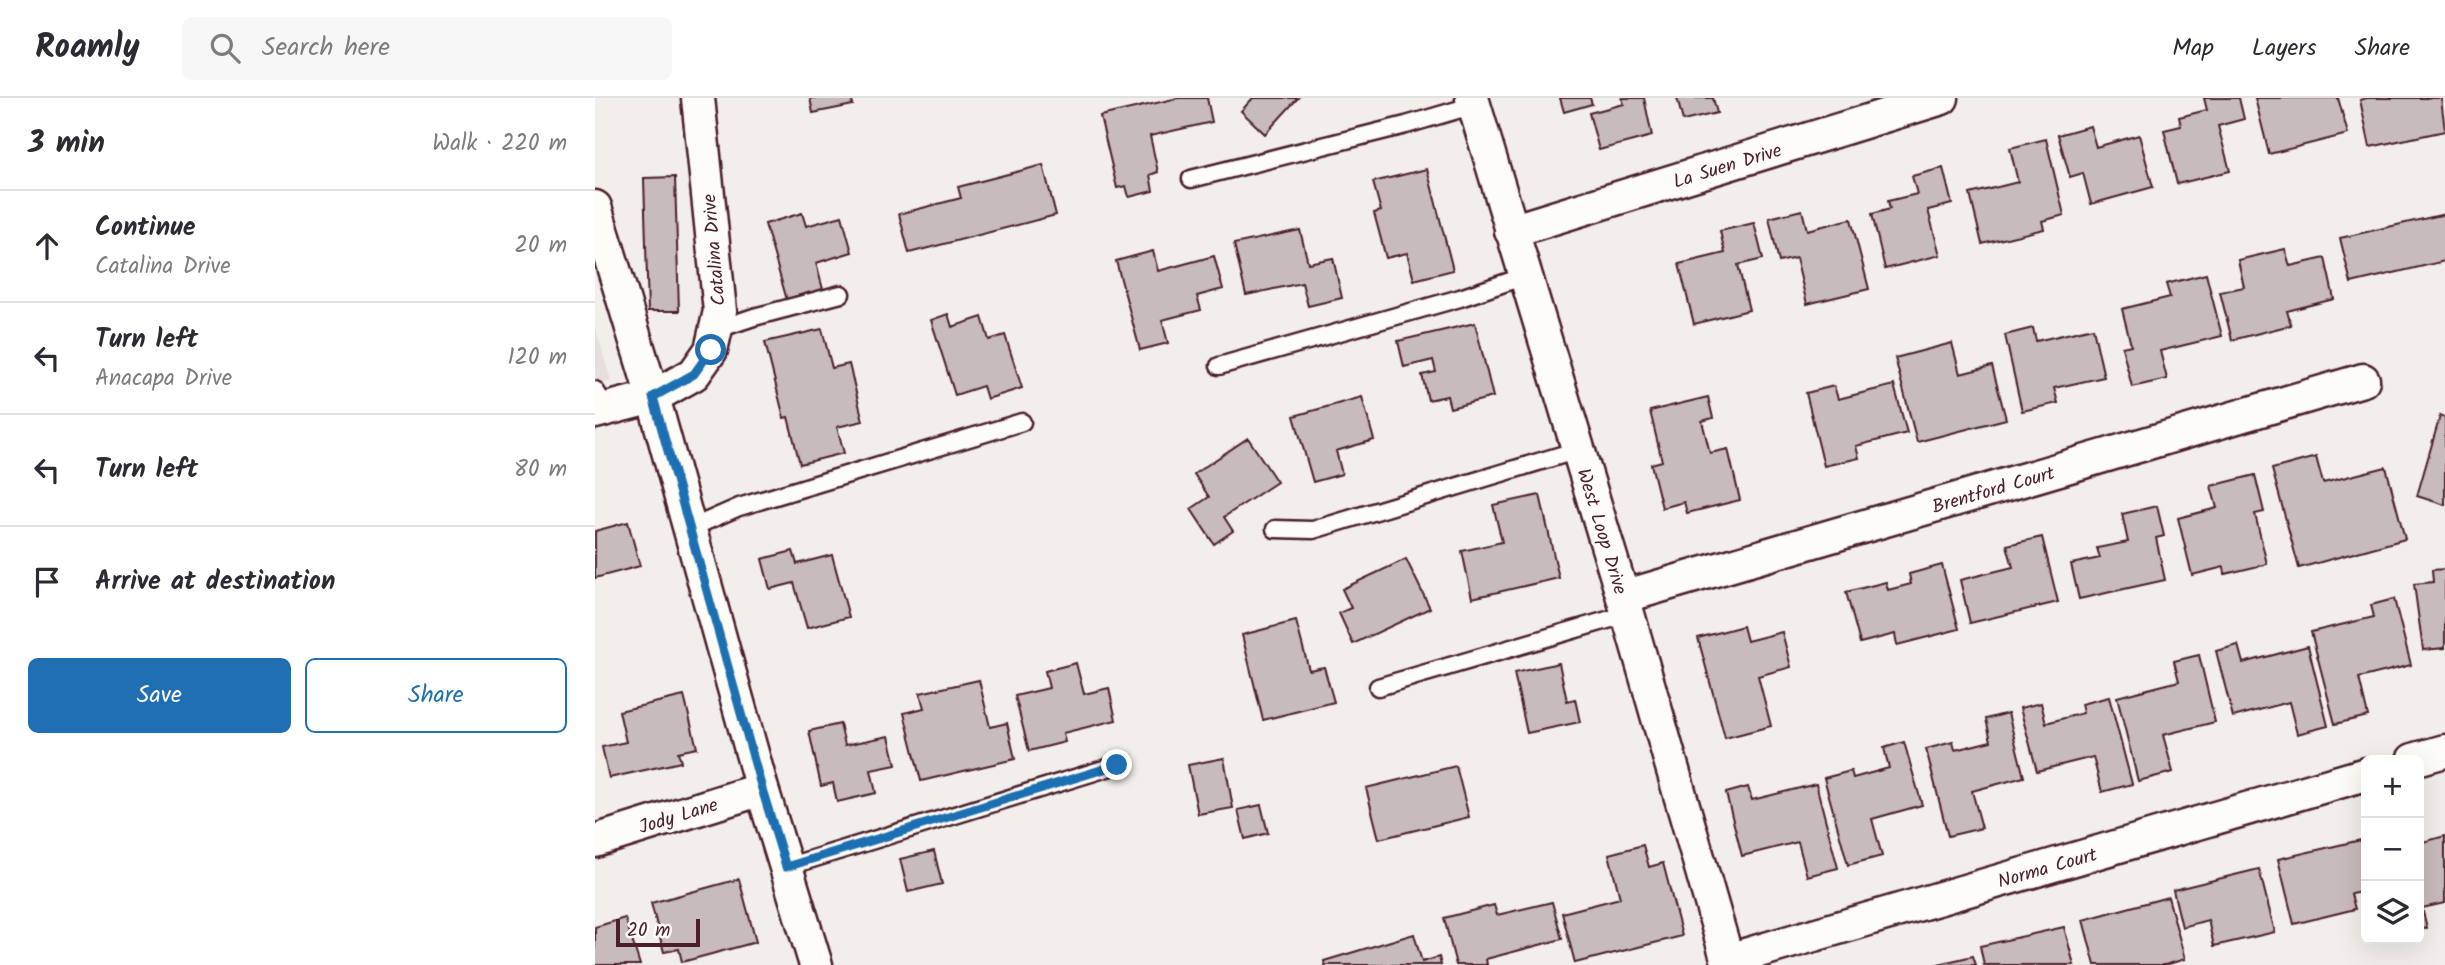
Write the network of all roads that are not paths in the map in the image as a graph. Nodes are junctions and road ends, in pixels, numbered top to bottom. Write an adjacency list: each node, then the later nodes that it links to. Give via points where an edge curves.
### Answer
1 (698, 98): 9 (street, Catalina Drive, via 720,310)
2 (1942, 98): 6 (street, La Suen Drive)
3 (1473, 101): 4 (lane, via 1406,125); 6 (street, West Loop Drive)
4 (1191, 179)
5 (595, 208): 12 (street)
6 (1511, 230): 7 (street, West Loop Drive)
7 (1525, 276): 10 (lane); 15 (street, West Loop Drive)
8 (841, 294): 9 (lane)
9 (715, 330): 12 (street, Catalina Drive, via 711,350 694,374)
10 (1219, 366)
11 (2363, 380): 18 (street, Brentford Court)
12 (653, 397): 13 (street, Catalina Drive); 16 (street)
13 (599, 404)
14 (1022, 422): 16 (lane, via 739,507)
15 (1578, 450): 17 (lane, via 1313,530); 18 (street, West Loop Drive)
16 (689, 529): 24 (street)
17 (1275, 529)
18 (1625, 606): 19 (lane); 27 (street, West Loop Drive)
19 (1378, 687)
20 (2445, 751): 21 (street)
21 (2424, 757)
22 (1117, 765): 26 (lane)
23 (2361, 775): 27 (street, Norma Court)
24 (762, 789): 25 (street, Jody Lane); 26 (street)
25 (595, 841)
26 (786, 867): 28 (street)
27 (1729, 962)
28 (816, 965)

